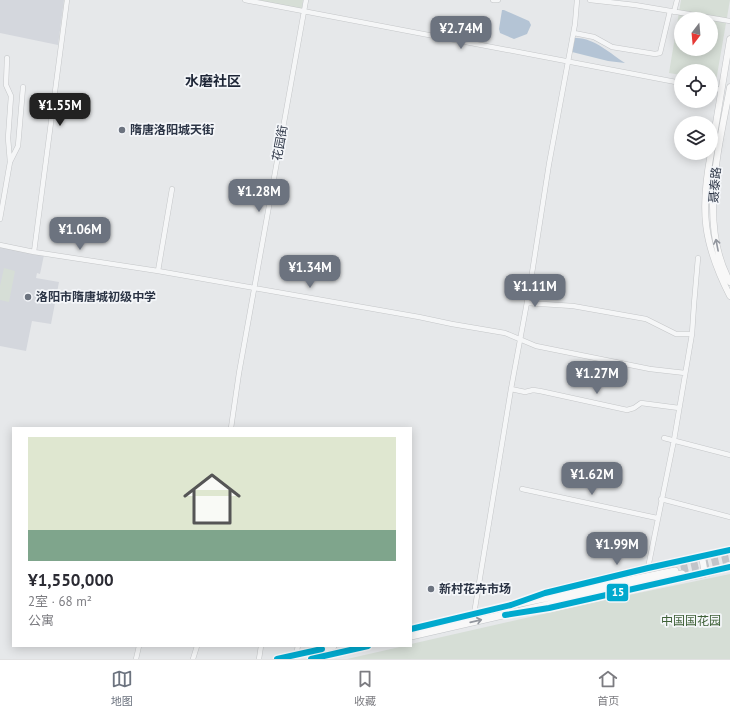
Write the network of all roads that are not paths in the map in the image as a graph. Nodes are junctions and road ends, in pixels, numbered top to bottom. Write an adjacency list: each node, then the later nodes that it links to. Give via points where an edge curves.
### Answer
1 (67, 0): 27 (street)
2 (245, 0): 9 (street)
3 (306, 0): 9 (street, 花园街)
4 (493, 0): 5 (street)
5 (498, 0)
6 (577, 0): 12 (street)
7 (590, 0): 10 (street)
8 (677, 0): 10 (street)
9 (304, 11): 15 (street); 31 (street, 花园街)
10 (672, 11): 11 (street); 12 (street, via 660,53 612,47 594,37)
11 (730, 21)
12 (574, 33): 15 (street)
13 (730, 39): 20 (main road, 聂泰路)
14 (7, 58): 23 (street, via 6,85 11,96 8,138)
15 (569, 62): 16 (street); 33 (street, via 549,164)
16 (674, 82)
17 (730, 86): 30 (main road, 聂泰路, one-way to 17, via 720,260 715,239 713,196)
18 (23, 87): 23 (street, via 18,146)
19 (718, 89): 20 (street)
20 (721, 90): 21 (main road, 聂泰路)
21 (717, 116)
22 (710, 160): 32 (main road, 聂泰路, via 704,209 706,228 712,256)
23 (10, 162): 25 (street)
24 (172, 189): 29 (street)
25 (0, 219)
26 (0, 245): 27 (street)
27 (34, 252): 29 (street)
28 (698, 258): 34 (street)
29 (158, 271): 31 (street)
30 (730, 282)
31 (254, 288): 35 (street, via 506,333); 39 (street, 花园街)
32 (730, 296)
33 (527, 303): 34 (street, via 573,306 646,319 676,334); 35 (street)
34 (692, 334): 36 (street)
35 (520, 339): 36 (street, via 543,348 650,369); 37 (street)
36 (686, 373): 38 (street)
37 (511, 389): 38 (street, via 525,392 540,391 626,410 641,403); 54 (street)
38 (679, 408): 41 (street)
39 (230, 427)
40 (664, 438): 41 (street)
41 (674, 440): 42 (street); 44 (street)
42 (730, 455)
43 (522, 489): 46 (street)
44 (662, 499): 45 (street); 46 (street)
45 (730, 517)
46 (657, 518): 50 (street)
47 (730, 550): 48 (main road)
48 (702, 557): 50 (main road); 51 (main road)
49 (730, 567): 51 (main road)
50 (648, 568): 52 (main road)
51 (705, 574): 53 (main road, via 549,608)
52 (511, 604): 53 (main road, via 681,572); 54 (main road)
53 (514, 613): 56 (main road, one-way to 53)
54 (474, 614): 55 (main road)
55 (412, 628)
56 (412, 636)
57 (139, 647): 65 (street)
58 (197, 647): 66 (street)
59 (261, 647): 67 (street)
60 (298, 647): 64 (street)
61 (328, 647): 64 (main road)
62 (358, 647): 63 (main road)
63 (338, 649): 69 (main road)
64 (296, 654): 68 (main road)
65 (136, 659)
66 (194, 659)
67 (258, 659)
68 (277, 659)
69 (311, 659)

